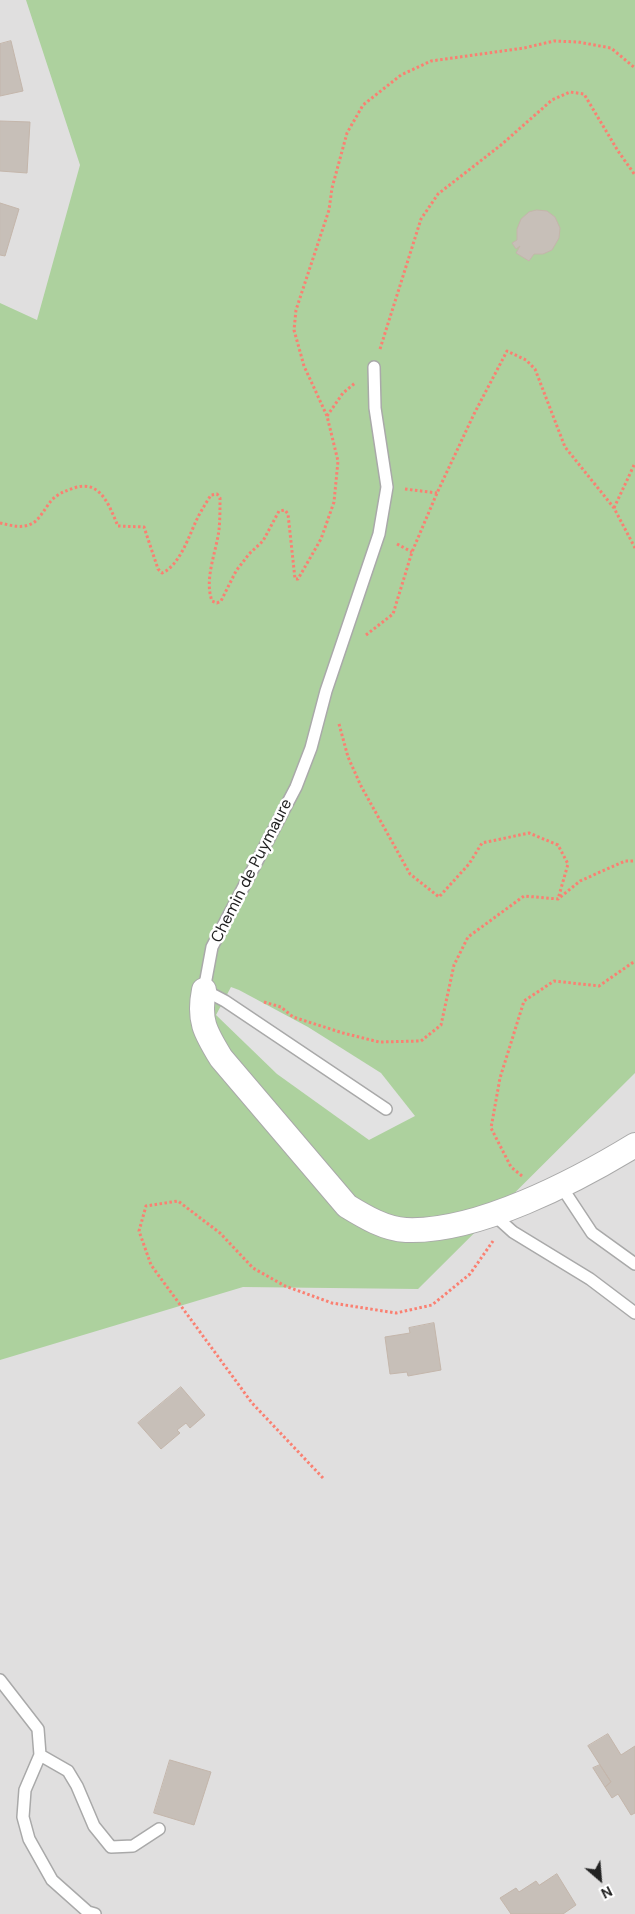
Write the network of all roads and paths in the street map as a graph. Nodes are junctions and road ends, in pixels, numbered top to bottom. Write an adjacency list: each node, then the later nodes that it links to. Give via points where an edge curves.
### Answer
1 (635, 68): 4 (path, via 611,48 554,41 431,61 401,75 363,104 347,133 329,210 296,310 294,330 304,366)
2 (635, 175): 3 (path, via 584,94 570,92 552,100 438,194 421,219)
3 (374, 367): 4 (path, via 342,393); 6 (lane, Chemin de Puymaure, via 375,408)
4 (327, 416): 9 (path, via 338,461 334,502 321,539 298,580 295,579 288,514 285,510 279,511 263,541 236,571 221,601 217,604 212,601 209,582 219,530 218,494 212,495 182,553 162,574 144,527 118,526 105,497 96,489 82,485 62,491 33,524 23,527)
5 (635, 463): 8 (path)
6 (387, 487): 7 (path); 11 (lane, Chemin de Puymaure, via 379,534)
7 (437, 494): 8 (path, via 507,351 526,360 535,369 565,447); 11 (path, via 412,552 393,614)
8 (614, 508): 10 (path)
9 (0, 523)
10 (635, 548)
11 (337, 657): 12 (lane, Chemin de Puymaure)
12 (326, 691): 14 (path, via 361,786 410,874 439,897 469,864 482,843 529,833 558,845 568,864); 16 (lane, Chemin de Puymaure, via 311,748 296,787 212,947)
13 (635, 861): 14 (path, via 626,861 580,881)
14 (558, 899): 17 (path, via 524,896 468,937 454,965 441,1025 421,1041 379,1042 293,1017 281,1007 260,1000)
15 (635, 961): 20 (path, via 599,986 554,981 524,1001 500,1078 490,1128 511,1167)
16 (204, 990): 17 (lane); 21 (street, Chemin de Puymaure, via 202,1022 221,1058 347,1206 386,1226 405,1230 433,1229)
17 (225, 1001): 18 (lane)
18 (386, 1109)
19 (635, 1145): 20 (street, Chemin de Puymaure)
20 (552, 1190): 21 (street, Chemin de Puymaure); 23 (lane, via 592,1233)
21 (493, 1214): 24 (lane, via 513,1232 590,1280)
22 (494, 1239): 25 (path, via 470,1274 432,1305 396,1313 332,1303 286,1286 253,1268 220,1233 178,1201 146,1206 139,1231 151,1265 252,1403)
23 (635, 1264)
24 (635, 1313)
25 (323, 1478)
26 (0, 1680): 27 (lane, via 38,1729)
27 (40, 1755): 28 (lane, via 68,1771 94,1826 111,1847 133,1846); 29 (lane, via 25,1790 24,1817 30,1840 52,1880 88,1912)
28 (159, 1829)
29 (95, 1914)

